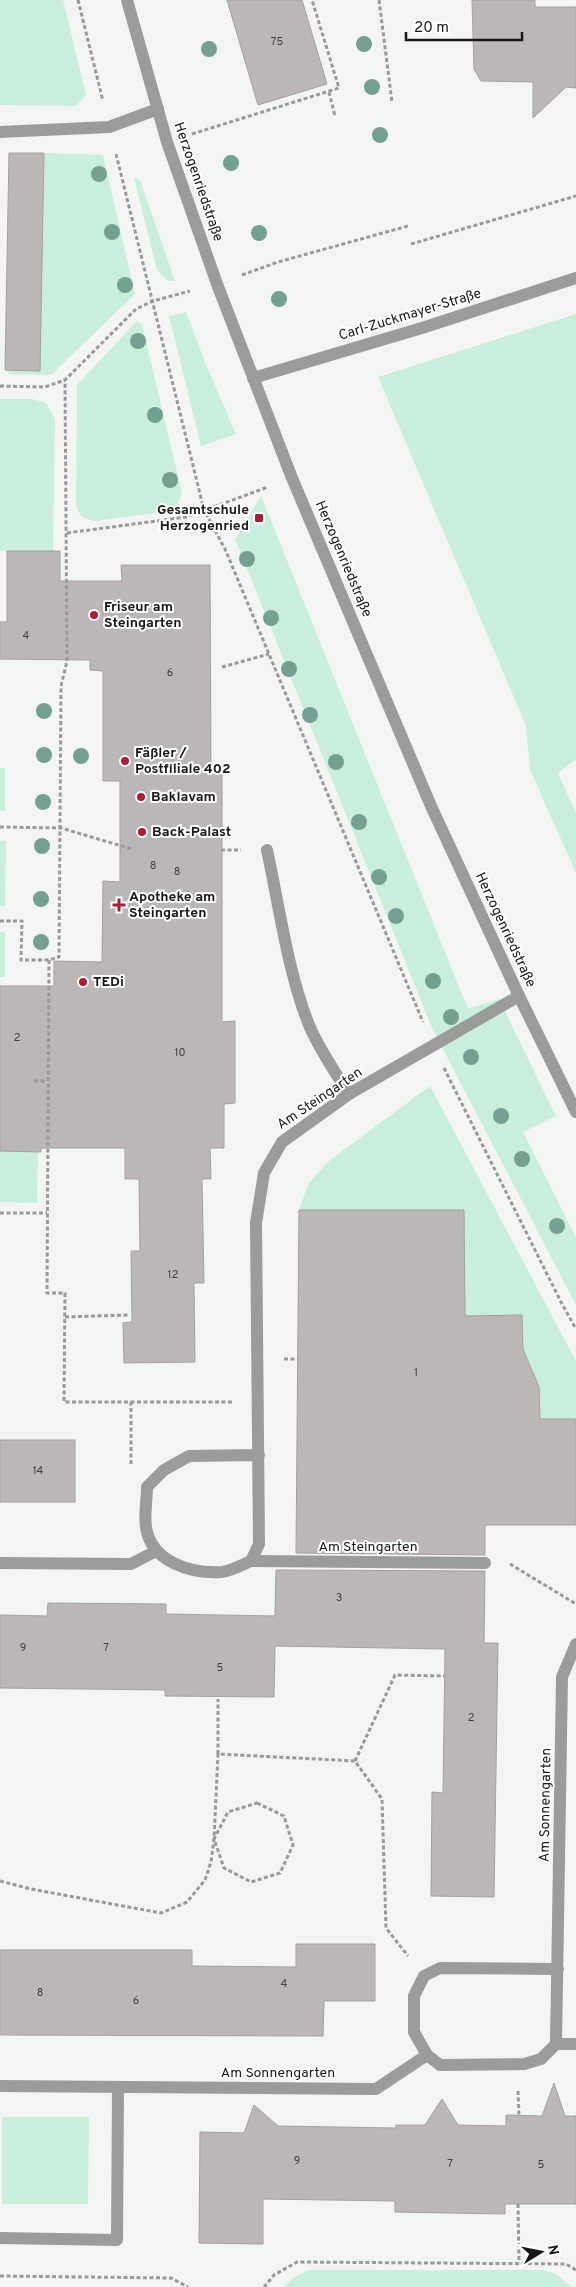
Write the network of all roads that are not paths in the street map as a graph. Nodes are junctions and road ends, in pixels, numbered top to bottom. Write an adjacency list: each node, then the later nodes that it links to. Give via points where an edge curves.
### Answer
1 (127, 0): 2 (street, Herzogenriedstraße)
2 (158, 109): 3 (street, via 109,126); 5 (street, Herzogenriedstraße, via 217,284)
3 (0, 132)
4 (576, 278): 5 (street, Carl-Zuckmayer-Straße)
5 (253, 378): 7 (street, Herzogenriedstraße, via 431,806)
6 (267, 850): 8 (street, via 299,996 316,1040)
7 (519, 996): 8 (street, Am Steingarten); 9 (street, Herzogenriedstraße)
8 (349, 1094): 10 (street, Am Steingarten, via 282,1142 264,1173 256,1222)
9 (576, 1112)
10 (259, 1455): 11 (street, via 189,1456 164,1470 147,1487 146,1527); 12 (street, Am Steingarten, via 259,1544)
11 (156, 1551): 12 (street, Am Steingarten, via 192,1571 224,1572); 13 (street, via 131,1564)
12 (251, 1561): 14 (street, Am Steingarten)
13 (0, 1562)
14 (485, 1563)
15 (576, 1644): 16 (street, Am Sonnengarten, via 562,1677)
16 (558, 1968): 17 (street, Am Sonnengarten); 19 (street, via 440,1968 424,1976 414,1996 414,2032)
17 (556, 2044): 18 (street); 19 (street, via 541,2060 524,2064 440,2064)
18 (576, 2044)
19 (427, 2055): 21 (street, Am Sonnengarten, via 376,2089)
20 (0, 2086): 21 (street, Am Sonnengarten)
21 (118, 2088): 22 (street, via 117,2240)
22 (0, 2238)

